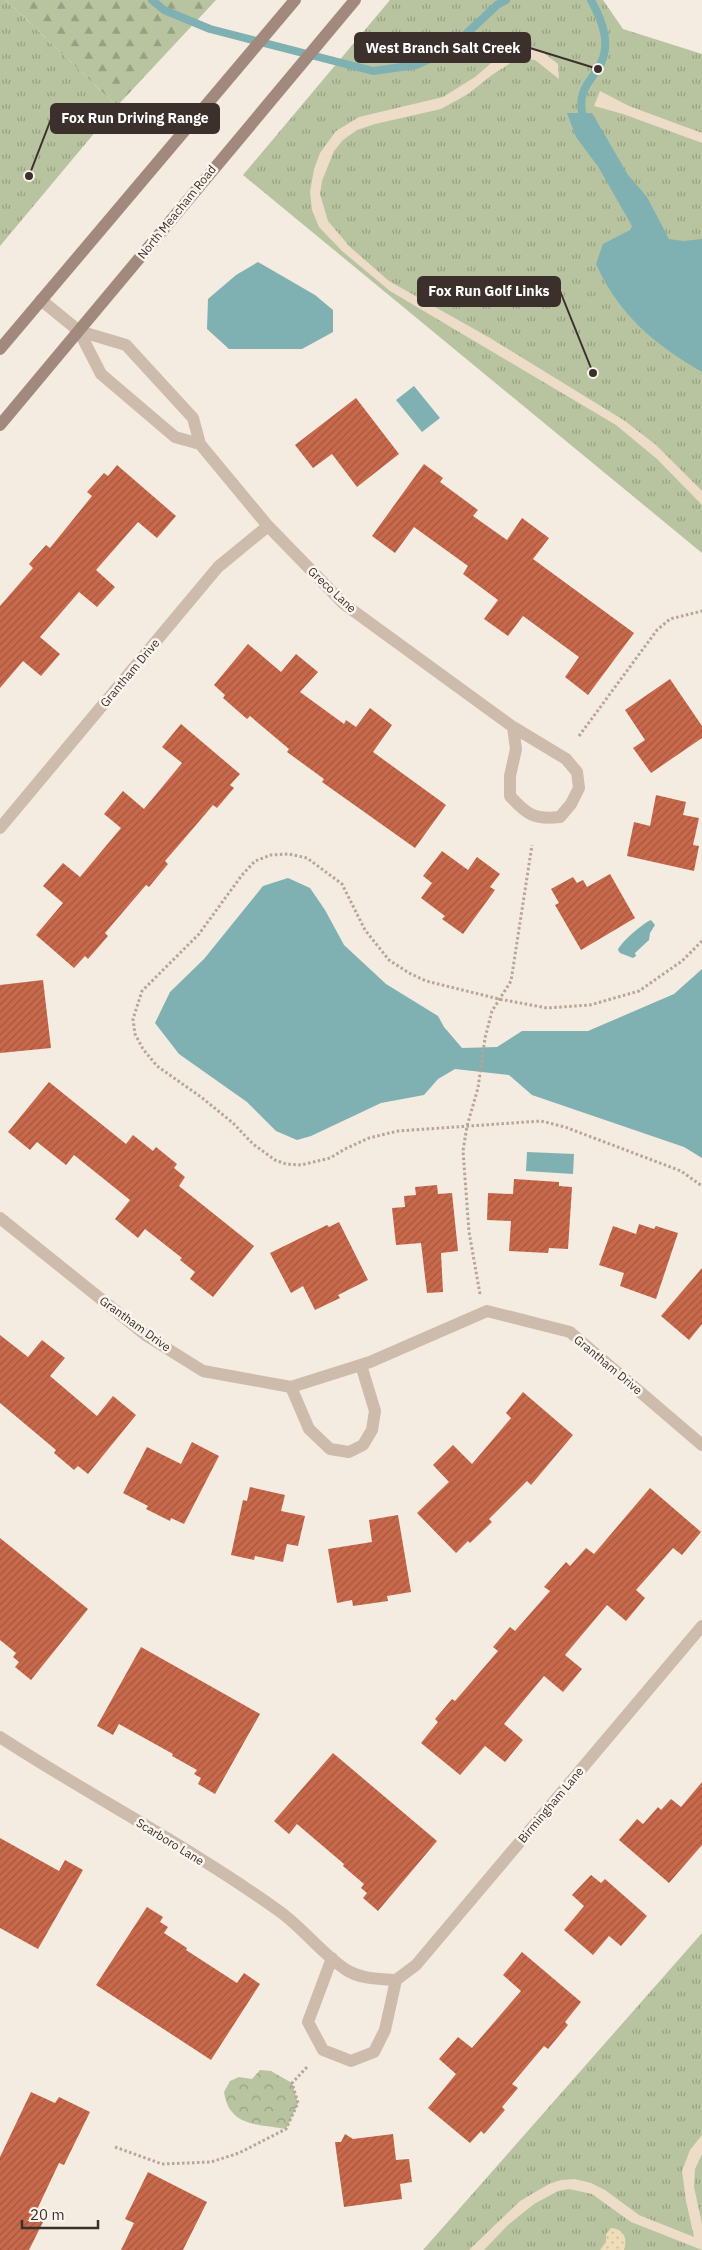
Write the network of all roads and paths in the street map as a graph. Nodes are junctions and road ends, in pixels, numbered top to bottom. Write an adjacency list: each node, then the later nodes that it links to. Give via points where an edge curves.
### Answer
1 (355, 0): 4 (main road, North Meacham Road)
2 (294, 1): 3 (main road)
3 (41, 300): 4 (street); 5 (main road)
4 (79, 331): 6 (main road, North Meacham Road); 7 (street, via 101,374 175,437); 7 (street, Greco Lane, via 126,345 193,418)
5 (0, 349)
6 (0, 425)
7 (200, 444): 8 (street, Greco Lane)
8 (268, 526): 10 (street, Greco Lane, via 344,604); 12 (street, Grantham Drive, via 218,567)
9 (702, 611): 11 (path, via 670,619 657,630)
10 (513, 727): 10 (street, Greco Lane, via 516,749 510,776 510,796 524,811 542,819 560,817 579,788 577,772 566,759)
11 (579, 736)
12 (0, 828)
13 (532, 844): 15 (path, via 511,981)
14 (702, 942): 15 (path, via 682,961 639,991 590,1005 548,1008)
15 (499, 999): 16 (path, via 492,1011 485,1038 478,1088); 16 (path, via 426,981 388,960 365,930 342,884 307,858 288,854 271,855 255,861 199,934 142,991 136,1006 134,1034 157,1066 208,1102 253,1144 286,1164 301,1165 330,1158 369,1138 398,1131)
16 (467, 1126): 17 (path, via 541,1121 565,1127 681,1171); 19 (path, via 463,1151 469,1232 478,1288)
17 (702, 1186)
18 (0, 1218): 21 (street, Grantham Drive, via 147,1336 203,1371)
19 (487, 1311): 20 (street, Grantham Drive); 22 (street, Grantham Drive, via 570,1332)
20 (361, 1365): 21 (street, Grantham Drive); 21 (street, via 375,1411 372,1430 363,1445 349,1452 330,1449 309,1429)
21 (291, 1387)
22 (702, 1445)
23 (702, 1626): 26 (street, Birmingham Lane, via 416,1965)
24 (0, 1737): 25 (street, Scarboro Lane, via 232,1880 281,1913)
25 (332, 1958): 26 (street, via 346,1970 369,1978); 26 (street, via 308,2022 323,2050 352,2061 374,2052 385,2030)
26 (396, 1980)
27 (308, 2066): 28 (path, via 292,2083 298,2103 286,2129 239,2152 211,2162 162,2164)
28 (116, 2146)

